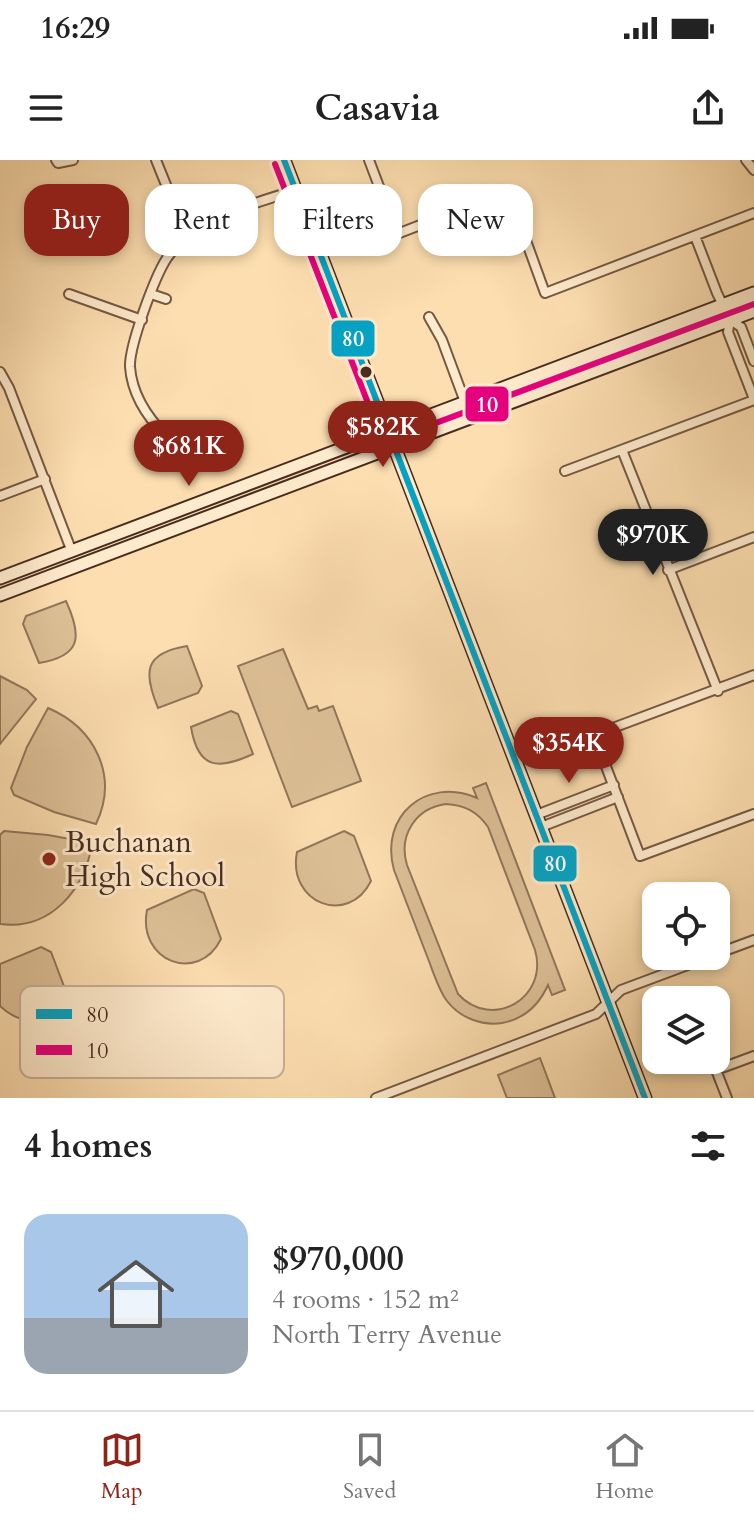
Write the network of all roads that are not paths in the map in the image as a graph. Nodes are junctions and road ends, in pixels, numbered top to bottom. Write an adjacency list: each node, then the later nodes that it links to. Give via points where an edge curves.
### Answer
1 (73, 160): 6 (street)
2 (156, 160): 8 (street)
3 (284, 160): 9 (main road)
4 (369, 160): 11 (street, via 397,234 508,191 545,293)
5 (746, 160): 7 (street)
6 (57, 162)
7 (754, 170)
8 (166, 184)
9 (293, 184)
10 (754, 213): 11 (street)
11 (695, 236): 18 (street)
12 (170, 256): 16 (street)
13 (321, 256): 27 (main road)
14 (754, 293): 18 (main road)
15 (69, 294): 21 (street)
16 (151, 294): 17 (street); 21 (street)
17 (166, 299)
18 (723, 305): 22 (street); 26 (main road)
19 (754, 311): 22 (main road)
20 (429, 317): 26 (street)
21 (142, 320): 28 (street, via 131,352 133,382 144,410)
22 (730, 320): 23 (street, via 741,327); 25 (street, via 728,332); 29 (main road)
23 (754, 361)
24 (0, 372): 32 (street)
25 (754, 400): 30 (street)
26 (465, 402): 27 (main road)
27 (389, 430): 29 (main road); 35 (main road)
28 (166, 436)
29 (395, 446): 38 (main road); 44 (main road)
30 (622, 450): 31 (street); 36 (street)
31 (565, 471)
32 (45, 479): 33 (street); 35 (street)
33 (0, 496)
34 (754, 537): 36 (street)
35 (72, 552): 37 (main road)
36 (668, 570): 40 (street)
37 (0, 578)
38 (0, 595)
39 (754, 675): 40 (street)
40 (718, 691): 41 (street, via 594,735)
41 (614, 785): 42 (street); 44 (street)
42 (618, 797): 43 (street, via 640,856); 44 (street)
43 (754, 814)
44 (538, 821): 48 (main road)
45 (754, 940): 46 (street)
46 (730, 949)
47 (674, 970): 48 (street, via 621,990)
48 (608, 1002): 50 (street, via 596,1014); 51 (main road)
49 (754, 1056): 52 (street, via 716,1070)
50 (376, 1098)
51 (645, 1098)
52 (727, 1098)

